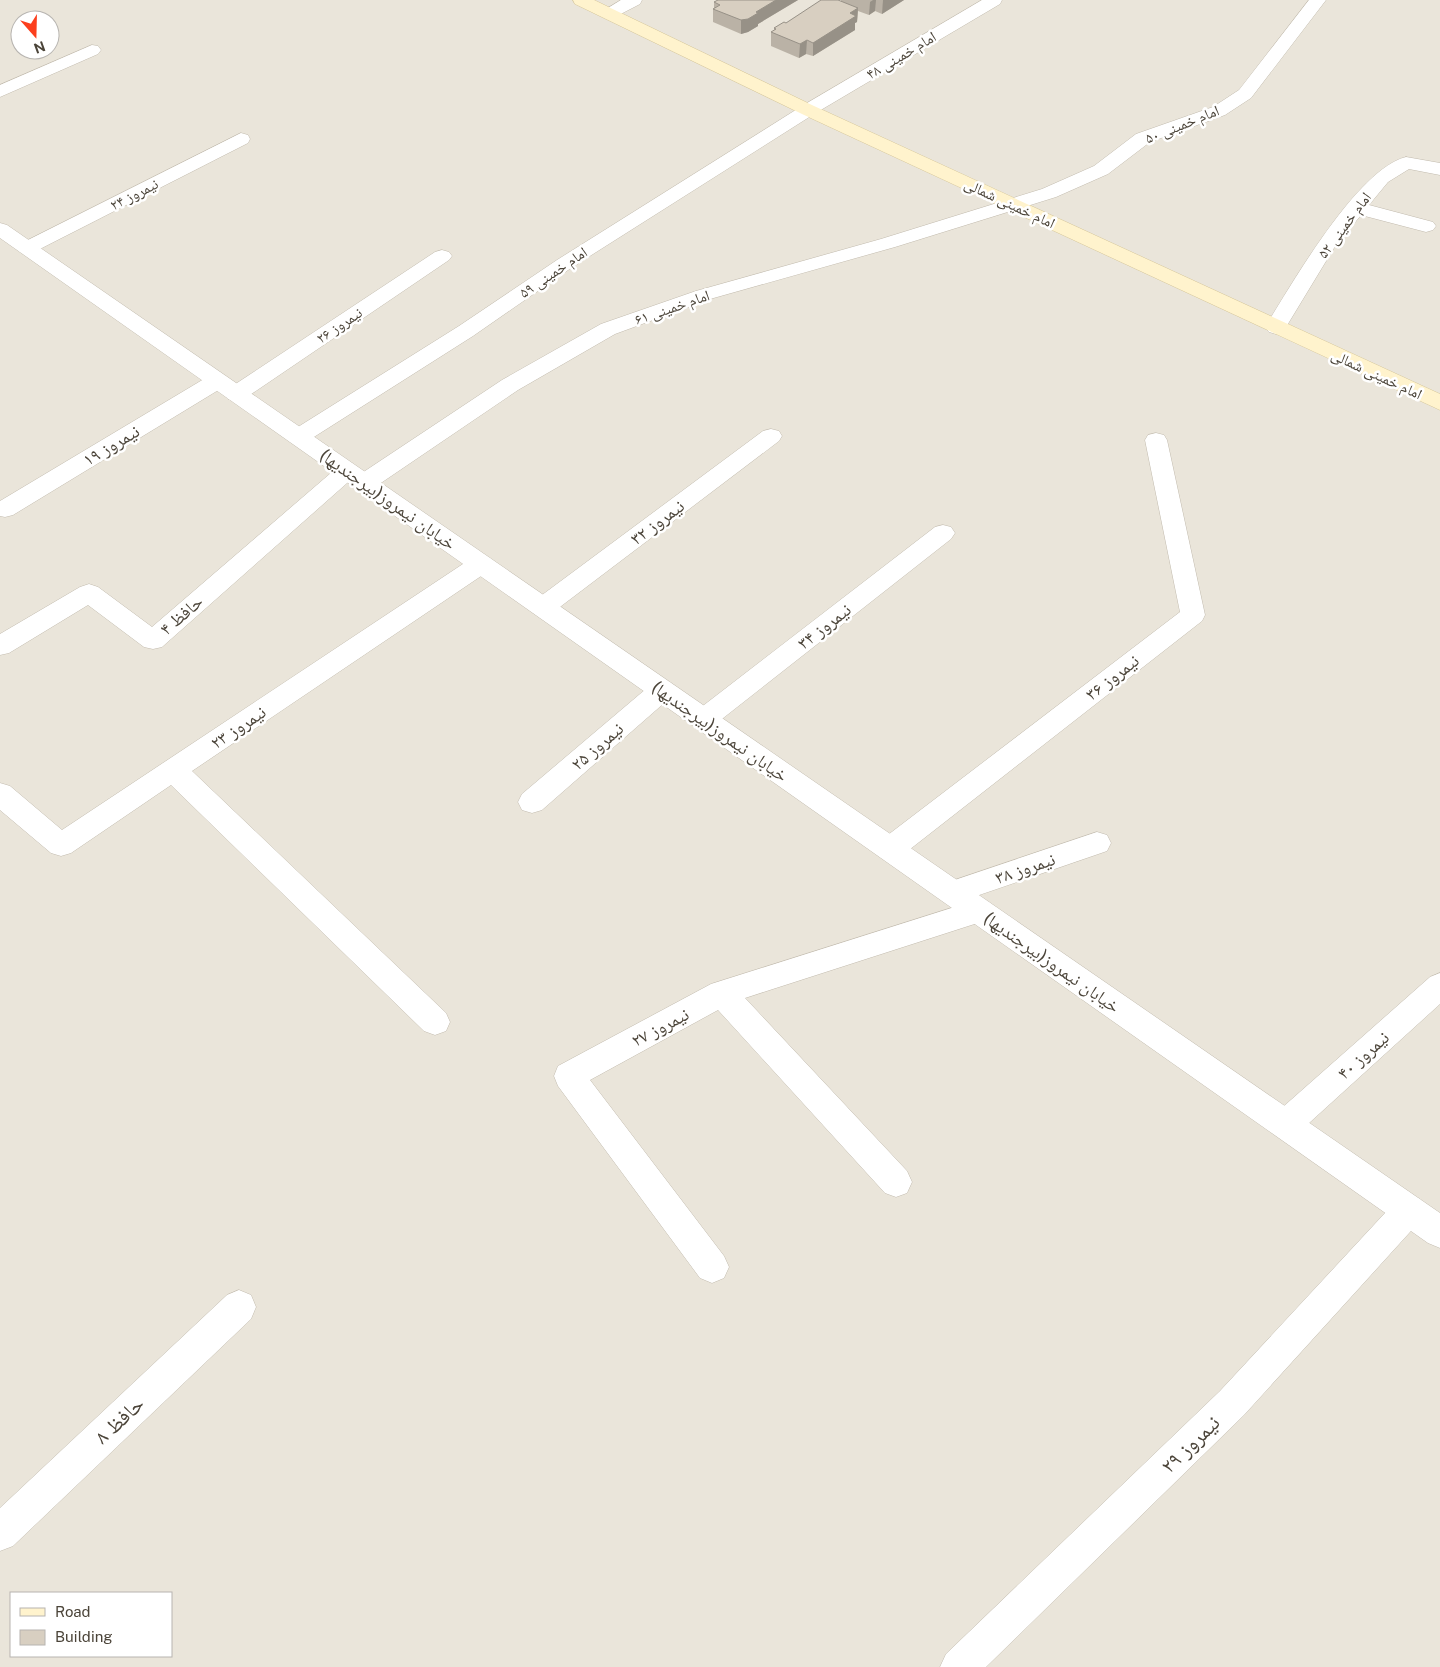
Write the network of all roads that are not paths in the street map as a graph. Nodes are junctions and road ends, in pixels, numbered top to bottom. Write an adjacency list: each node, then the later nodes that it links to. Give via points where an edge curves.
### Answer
1 (581, 0): 5 (main road, امام خمینی شمالی)
2 (634, 0): 5 (street)
3 (994, 0): 8 (street, امام خمینی ۴۸)
4 (1314, 1): 11 (street, امام خمینی ۵۰, via 1245,94 1218,111 1143,138 1101,170)
5 (609, 14): 8 (main road, امام خمینی شمالی)
6 (92, 50): 7 (street)
7 (0, 92)
8 (808, 110): 11 (main road, امام خمینی شمالی); 21 (street, امام خمینی ۵۹)
9 (241, 139): 15 (street, نیمروز ۲۴)
10 (1440, 169): 12 (street, امام خمینی ۵۲, via 1406,163 1381,178)
11 (1013, 205): 17 (main road, امام خمینی شمالی); 23 (street, امام خمینی ۶۱, via 703,295 608,329)
12 (1356, 208): 13 (street); 17 (street, امام خمینی ۵۲, via 1326,246)
13 (1426, 226)
14 (0, 230): 15 (street, خیابان نیمروز(بیرجندیها))
15 (27, 248): 18 (street, خیابان نیمروز(بیرجندیها))
16 (442, 256): 18 (street, نیمروز ۲۶)
17 (1276, 327): 19 (main road, امام خمینی شمالی)
18 (227, 387): 21 (street, خیابان نیمروز(بیرجندیها)); 24 (street, نیمروز ۱۹)
19 (1440, 403)
20 (771, 436): 27 (street, نیمروز ۳۲)
21 (298, 437): 23 (street, خیابان نیمروز(بیرجندیها))
22 (1156, 440): 35 (street, نیمروز ۳۶, via 1192,615)
23 (356, 477): 26 (street, خیابان نیمروز(بیرجندیها)); 28 (street, حافظ ۴, via 153,640 89,594)
24 (5, 509)
25 (944, 533): 30 (street, نیمروز ۳۴)
26 (481, 564): 27 (street, خیابان نیمروز(بیرجندیها)); 31 (street, نیمروز ۲۳)
27 (543, 607): 29 (street, خیابان نیمروز(بیرجندیها))
28 (0, 646)
29 (662, 690): 30 (street, خیابان نیمروز(بیرجندیها)); 33 (street, نیمروز ۲۵)
30 (704, 719): 35 (street, خیابان نیمروز(بیرجندیها))
31 (173, 770): 32 (street, نیمروز ۲۳, via 61,845); 40 (street)
32 (0, 794)
33 (532, 802)
34 (1097, 843): 36 (street, نیمروز ۳۸)
35 (890, 849): 36 (street, خیابان نیمروز(بیرجندیها))
36 (953, 892): 37 (street, خیابان نیمروز(بیرجندیها))
37 (980, 912): 39 (street, نیمروز ۲۷); 41 (street, خیابان نیمروز(بیرجندیها))
38 (1440, 986): 41 (street, نیمروز ۴۰)
39 (721, 993): 42 (street); 45 (street, نیمروز ۲۷, via 569,1076)
40 (435, 1022)
41 (1286, 1124): 43 (street, خیابان نیمروز(بیرجندیها))
42 (896, 1182)
43 (1409, 1210): 44 (street, خیابان نیمروز(بیرجندیها)); 48 (street, نیمروز ۲۹, via 1232,1403)
44 (1440, 1232)
45 (712, 1267)
46 (239, 1307): 47 (street, حافظ ۸)
47 (0, 1533)
48 (959, 1667)

